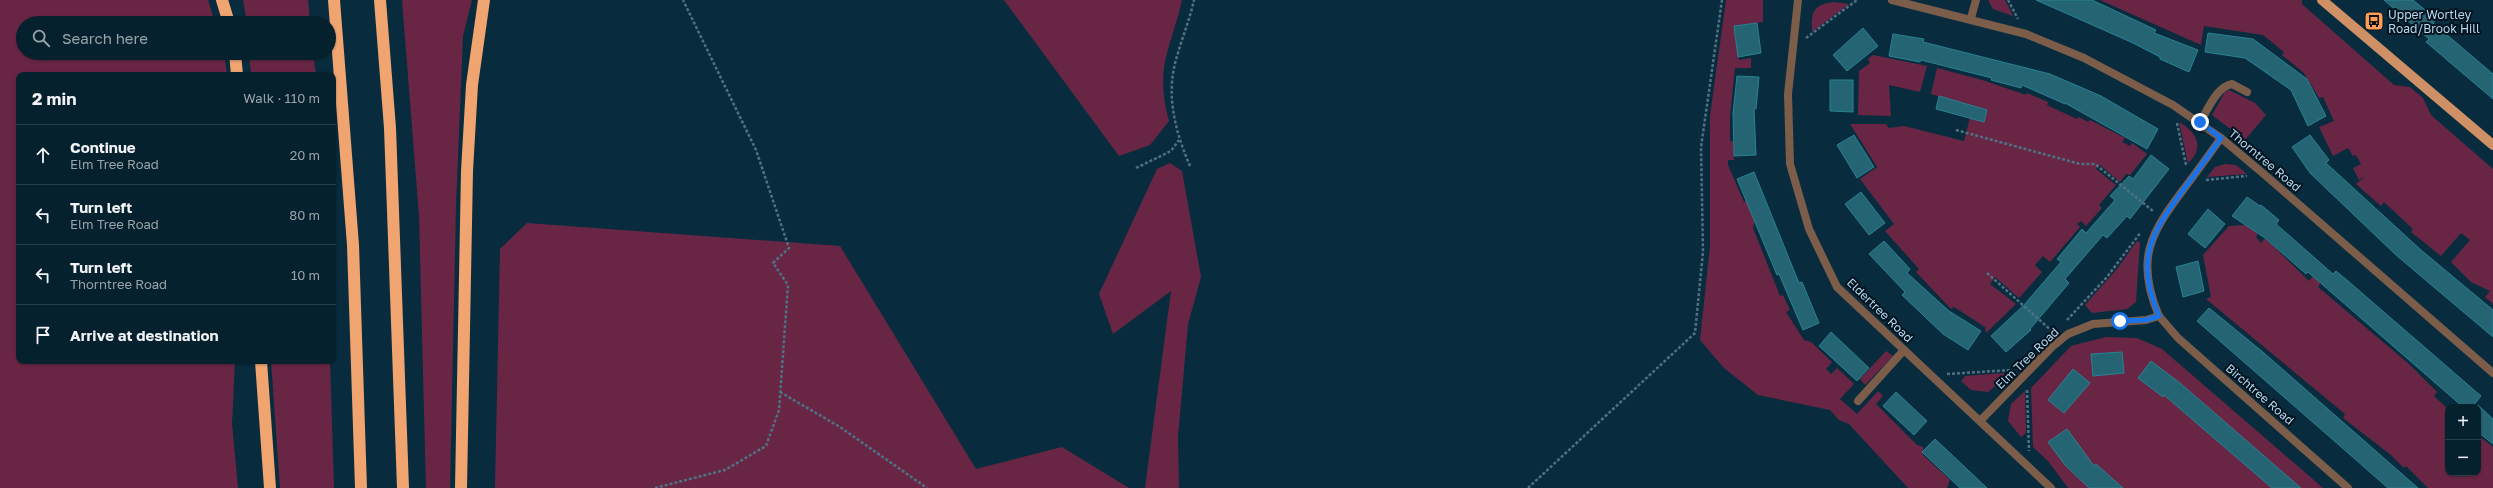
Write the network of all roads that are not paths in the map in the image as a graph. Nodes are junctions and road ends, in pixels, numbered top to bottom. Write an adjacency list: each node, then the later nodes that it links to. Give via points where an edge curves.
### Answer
1 (222, 0): 9 (highway)
2 (334, 0): 10 (highway)
3 (380, 0): 27 (highway, via 390,128)
4 (484, 0): 28 (highway, via 472,85 467,171)
5 (1798, 0): 20 (street, Eldertree Road, via 1788,94 1790,164 1808,229 1837,287)
6 (1892, 0): 11 (street, Thorntree Road)
7 (1976, 0): 11 (street)
8 (2322, 0): 18 (main road)
9 (227, 16)
10 (335, 16)
11 (1971, 18): 16 (street, Thorntree Road, via 2026,34 2084,58)
12 (336, 26): 26 (highway, via 353,245)
13 (236, 60): 14 (highway)
14 (237, 72)
15 (2247, 92): 16 (street, via 2232,84 2227,85)
16 (2200, 122): 17 (street, Thorntree Road)
17 (2221, 138): 19 (street, via 2162,218 2151,242 2148,267 2152,298); 22 (street, Thorntree Road)
18 (2493, 145)
19 (2159, 316): 24 (street, Elm Tree Road, via 2146,320 2093,324 2060,339); 30 (street, Birchtree Road, via 2178,338)
20 (1904, 350): 23 (street); 24 (street, Eldertree Road)
21 (261, 364): 25 (highway)
22 (2493, 374)
23 (1858, 401)
24 (1981, 420): 29 (street, Eldertree Road)
25 (270, 488)
26 (360, 488)
27 (403, 488)
28 (461, 488)
29 (2051, 488)
30 (2348, 488)

